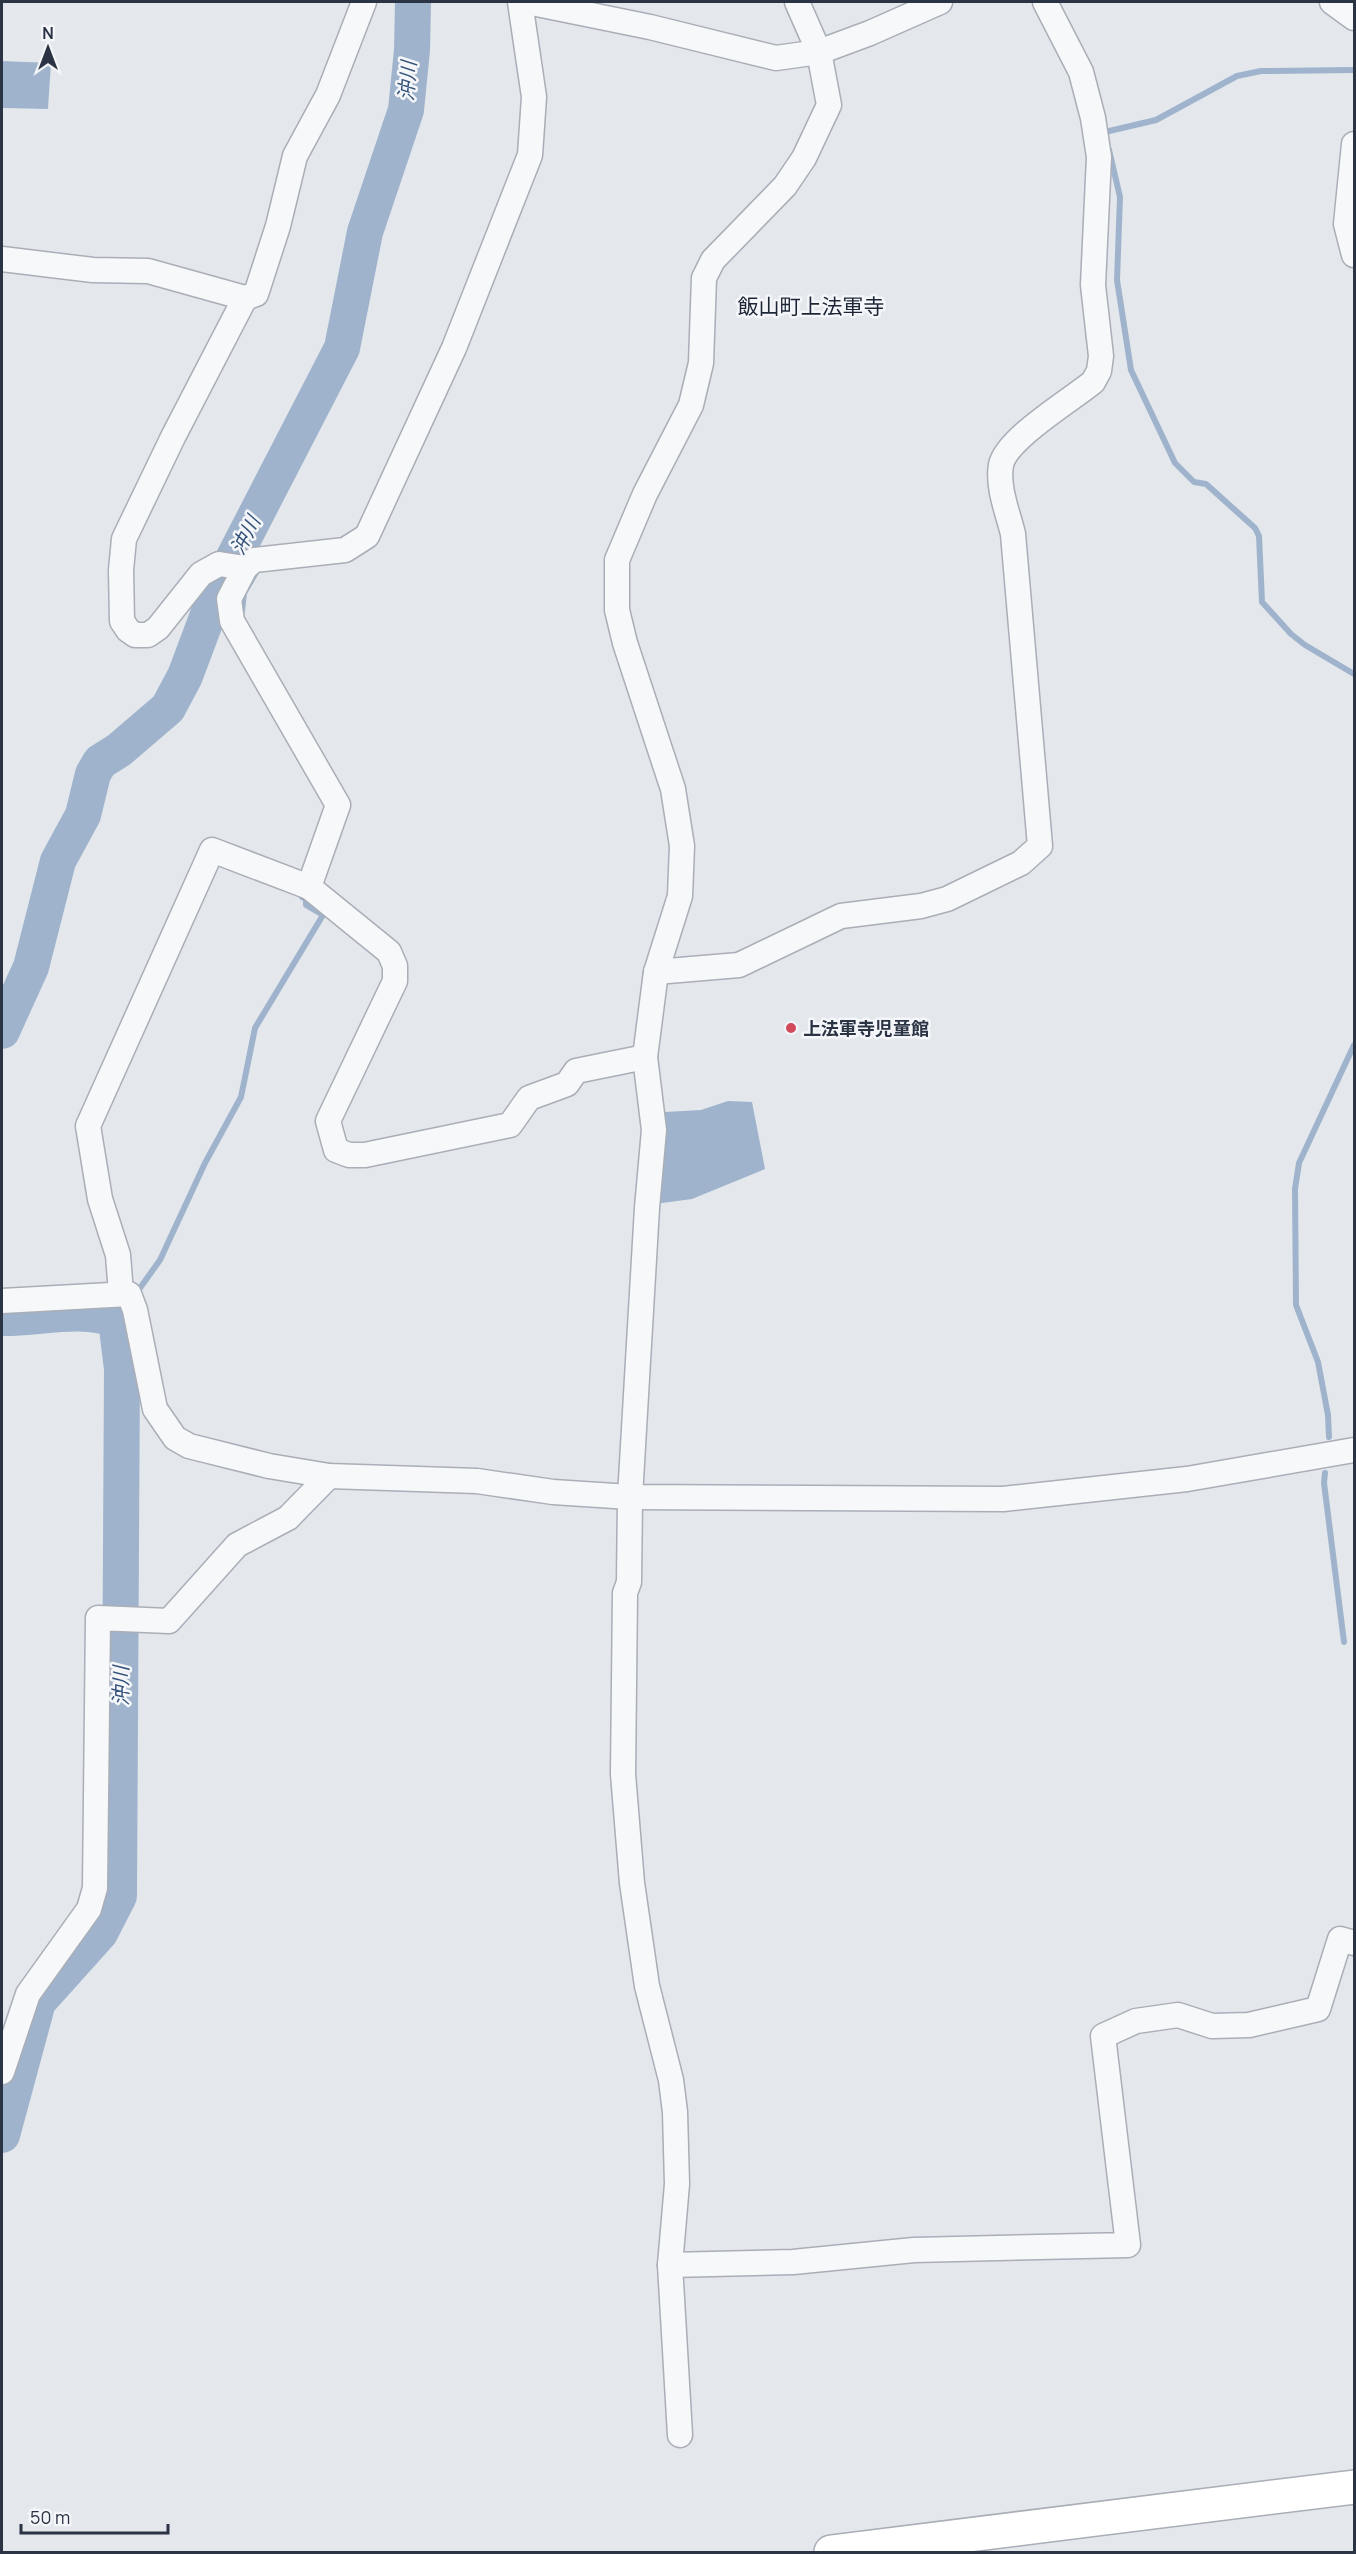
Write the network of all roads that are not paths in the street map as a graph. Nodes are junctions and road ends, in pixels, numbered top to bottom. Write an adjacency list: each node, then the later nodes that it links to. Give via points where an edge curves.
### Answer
1 (364, 2): 13 (street, via 328,95 295,156 256,294)
2 (520, 2): 14 (street, via 534,97 530,155 454,348 367,536 345,550)
3 (527, 2): 9 (street, via 776,58)
4 (797, 2): 9 (street)
5 (940, 2): 9 (street)
6 (1044, 2): 16 (street, via 1081,72 1093,118 1099,157 1093,285 1101,356 1093,382 1010,446 1001,465 1001,487 1013,534 1040,846 1021,863 947,899 841,916 739,965)
7 (1332, 2): 8 (street)
8 (1354, 18)
9 (819, 52): 16 (street, via 829,105 804,158 785,186 713,260 704,278 700,363 691,405 645,494 617,560 617,610 673,789 682,846 680,896)
10 (1354, 144): 11 (street, via 1346,224)
11 (1354, 255)
12 (2, 259): 13 (street, via 93,270 148,271)
13 (245, 297): 14 (street, via 124,539 122,621 135,635 148,635 201,574)
14 (244, 563): 15 (street, via 229,599 232,621 338,805)
15 (309, 887): 17 (street, via 389,952 395,966 395,981 328,1121 336,1150 365,1155 510,1125 529,1098 567,1084 576,1071); 18 (street, via 212,850 88,1126 100,1199 118,1255)
16 (656, 972): 17 (street)
17 (645, 1057): 22 (street, via 654,1130)
18 (121, 1293): 19 (street); 21 (street, via 129,1294 135,1310 155,1409 175,1438 189,1446 249,1461)
19 (2, 1301)
20 (1354, 1450): 22 (street, via 1187,1479 1003,1499)
21 (329, 1476): 22 (street, via 477,1481 553,1492); 24 (street, via 288,1518 237,1545 169,1622 98,1618 95,1888 89,1909 28,1994)
22 (630, 1497): 25 (street, via 623,1774 632,1883 647,1986 671,2080 675,2112 677,2184)
23 (1354, 1943): 25 (street, via 1340,1939 1318,2009 1249,2025 1212,2026 1178,2015 1136,2021 1103,2037 1128,2245 914,2250 793,2262)
24 (2, 2072)
25 (670, 2265): 26 (street)
26 (680, 2434)
27 (1354, 2487): 28 (street)
28 (831, 2553)

